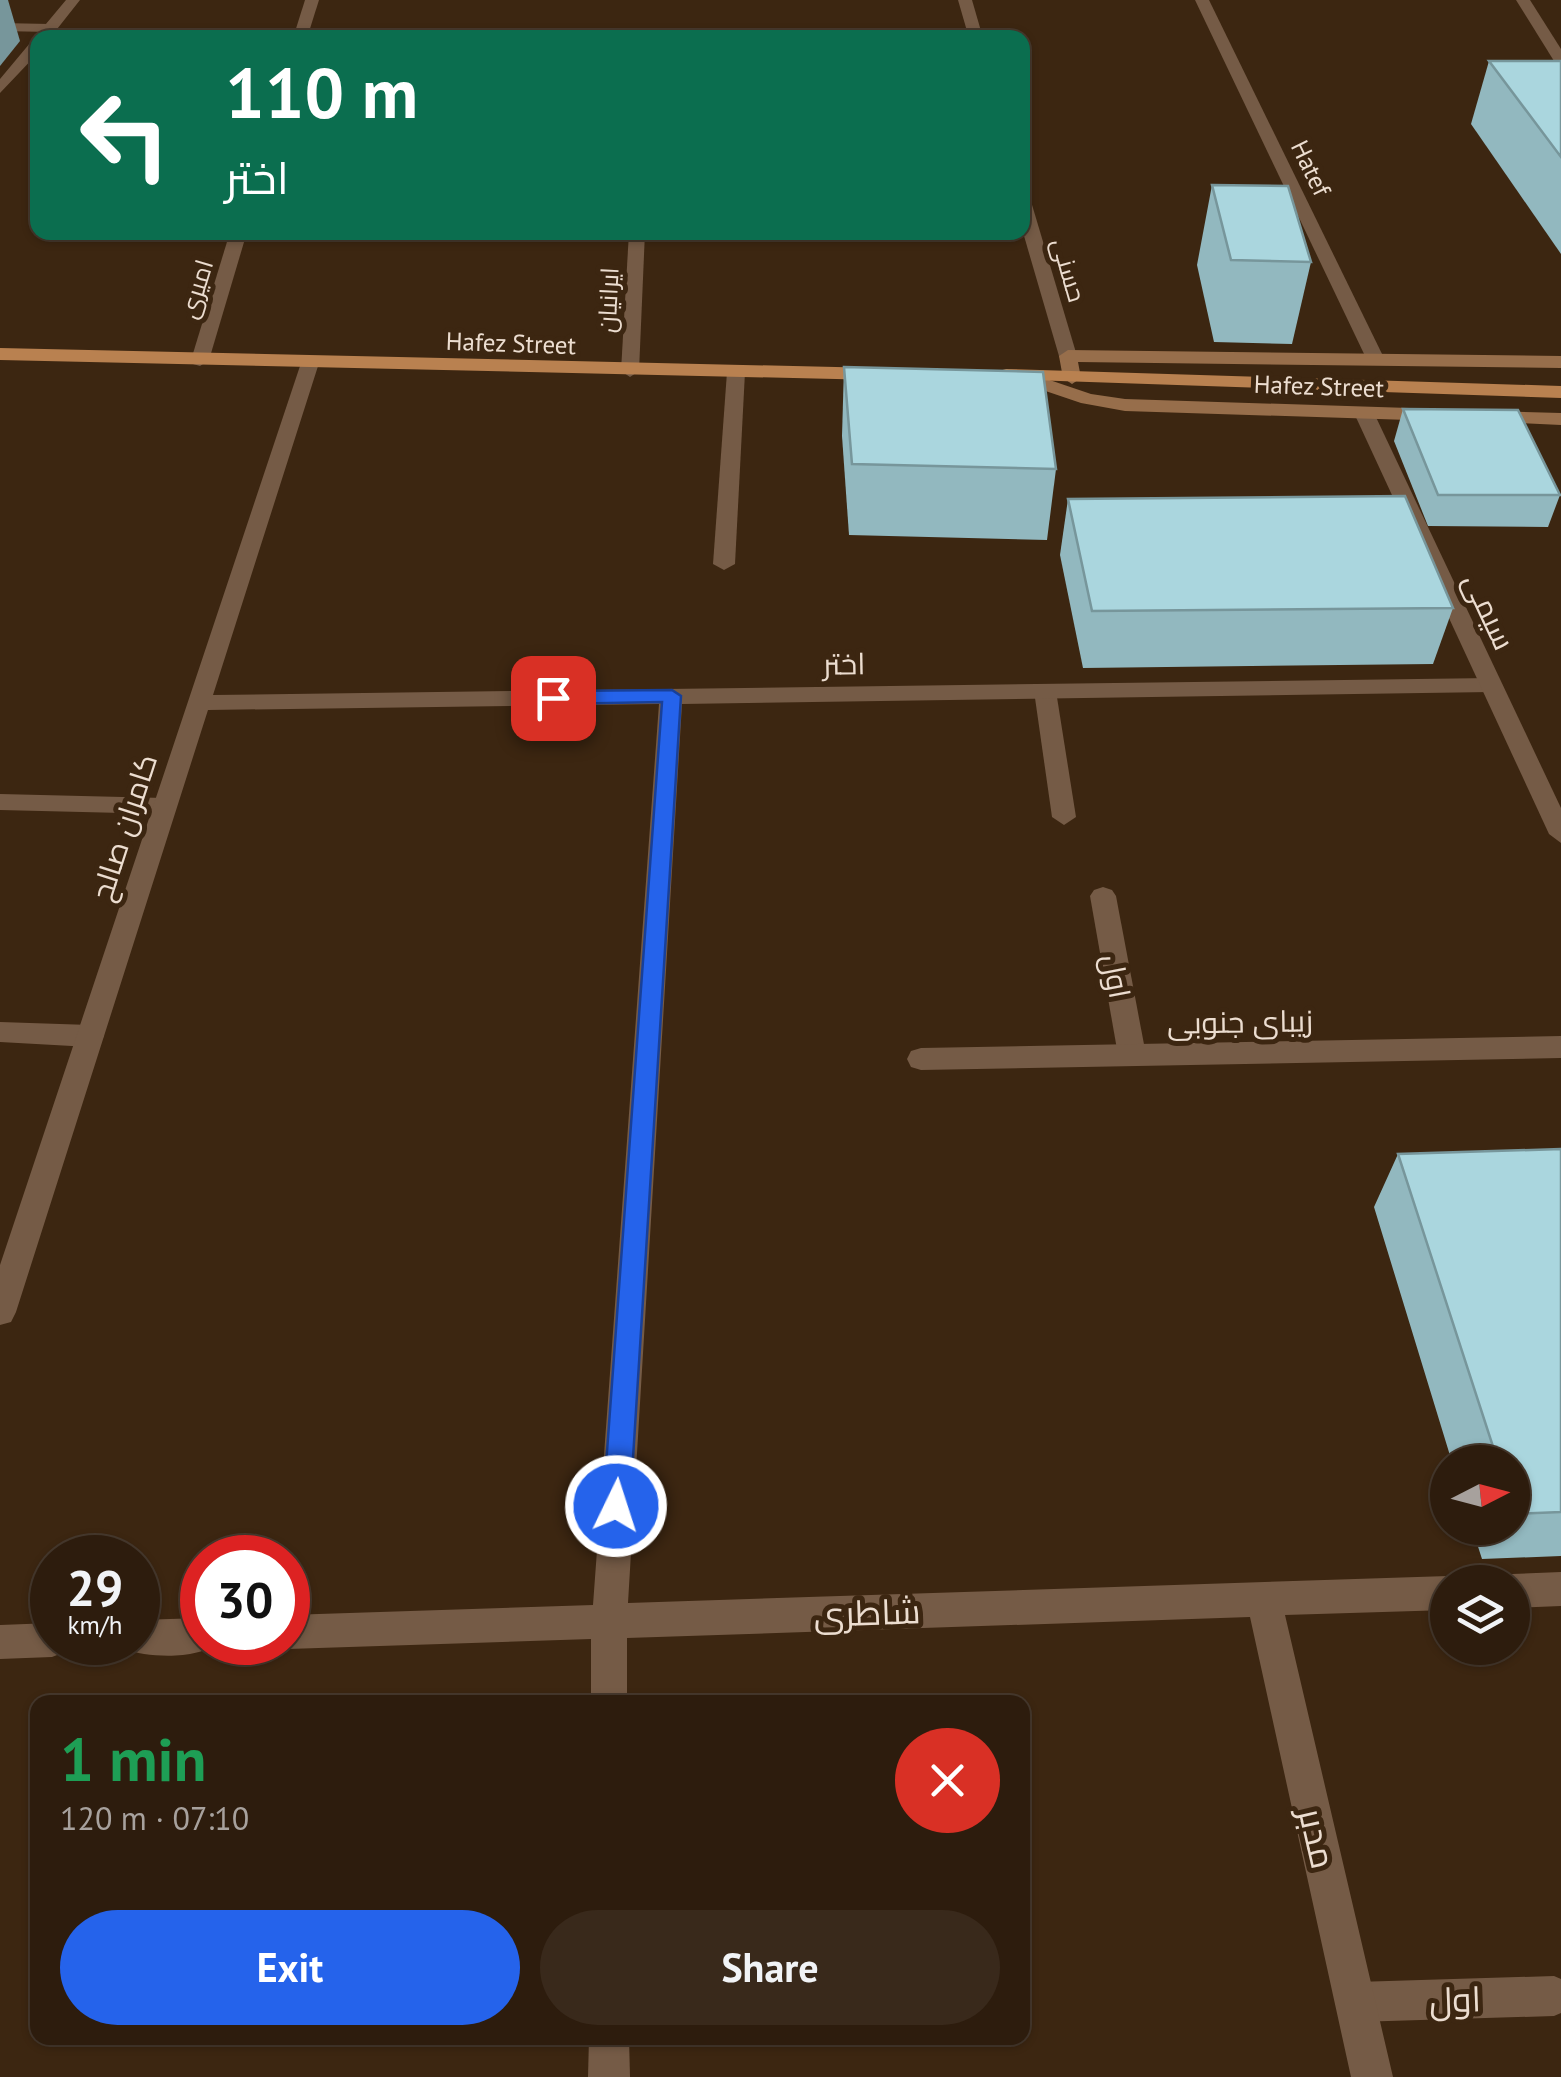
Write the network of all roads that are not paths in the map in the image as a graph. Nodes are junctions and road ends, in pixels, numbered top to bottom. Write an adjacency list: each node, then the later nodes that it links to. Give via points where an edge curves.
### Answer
1 (73, 0): 7 (street)
2 (312, 0): 8 (street)
3 (965, 0): 9 (street)
4 (1202, 0): 19 (street, Hatef)
5 (1523, 0): 12 (street)
6 (0, 27): 10 (street)
7 (48, 30)
8 (303, 30)
9 (974, 30)
10 (30, 33)
11 (30, 52): 13 (street)
12 (1561, 61)
13 (0, 88)
14 (1030, 225): 18 (street, حسنی)
15 (238, 240): 20 (street, امیری)
16 (637, 240): 23 (street, ایرانیان)
17 (0, 354): 20 (main road, Hafez Street)
18 (1068, 356): 19 (main road, Hafez Street); 28 (main road)
19 (1375, 358): 21 (main road, Hafez Street)
20 (200, 360): 22 (main road, Hafez Street)
21 (1561, 362)
22 (310, 363): 23 (main road, Hafez Street); 36 (street, کامران صالح)
23 (630, 371): 24 (main road, Hafez Street)
24 (736, 372): 25 (main road, Hafez Street); 32 (street)
25 (901, 374)
26 (980, 375): 27 (main road, Hafez Street)
27 (1020, 376): 28 (main road, Hafez Street); 30 (main road, Hafez Street, via 1125,405)
28 (1072, 378): 29 (main road, Hafez Street)
29 (1561, 392)
30 (1364, 413): 31 (main road, Hafez Street); 33 (street, سیمی)
31 (1561, 420)
32 (724, 564)
33 (1491, 684): 34 (street, اختر); 40 (street, سیمی)
34 (1045, 690): 35 (street, اختر); 39 (street)
35 (672, 696): 36 (street, اختر); 52 (street)
36 (198, 703): 38 (street, کامران صالح)
37 (0, 802): 38 (street)
38 (164, 806): 43 (street, کامران صالح)
39 (1064, 817)
40 (1561, 834)
41 (1102, 896): 45 (street, اول)
42 (0, 1032): 43 (street)
43 (90, 1036): 47 (street, کامران صالح)
44 (1561, 1047): 45 (street, زیبای جنوبی)
45 (1132, 1055): 46 (street, زیبای جنوبی)
46 (920, 1059)
47 (0, 1312)
48 (1561, 1589): 49 (street)
49 (1530, 1590)
50 (1430, 1594): 51 (street, شاطری)
51 (1264, 1599): 52 (street, شاطری); 58 (street, مدبر)
52 (608, 1621): 53 (street, شاطری); 56 (street)
53 (310, 1631)
54 (30, 1641): 55 (street)
55 (0, 1642)
56 (609, 1695)
57 (1554, 1996): 58 (street, اول)
58 (1356, 2002): 61 (street, مدبر)
59 (609, 2045): 60 (street)
60 (609, 2077)
61 (1372, 2077)

